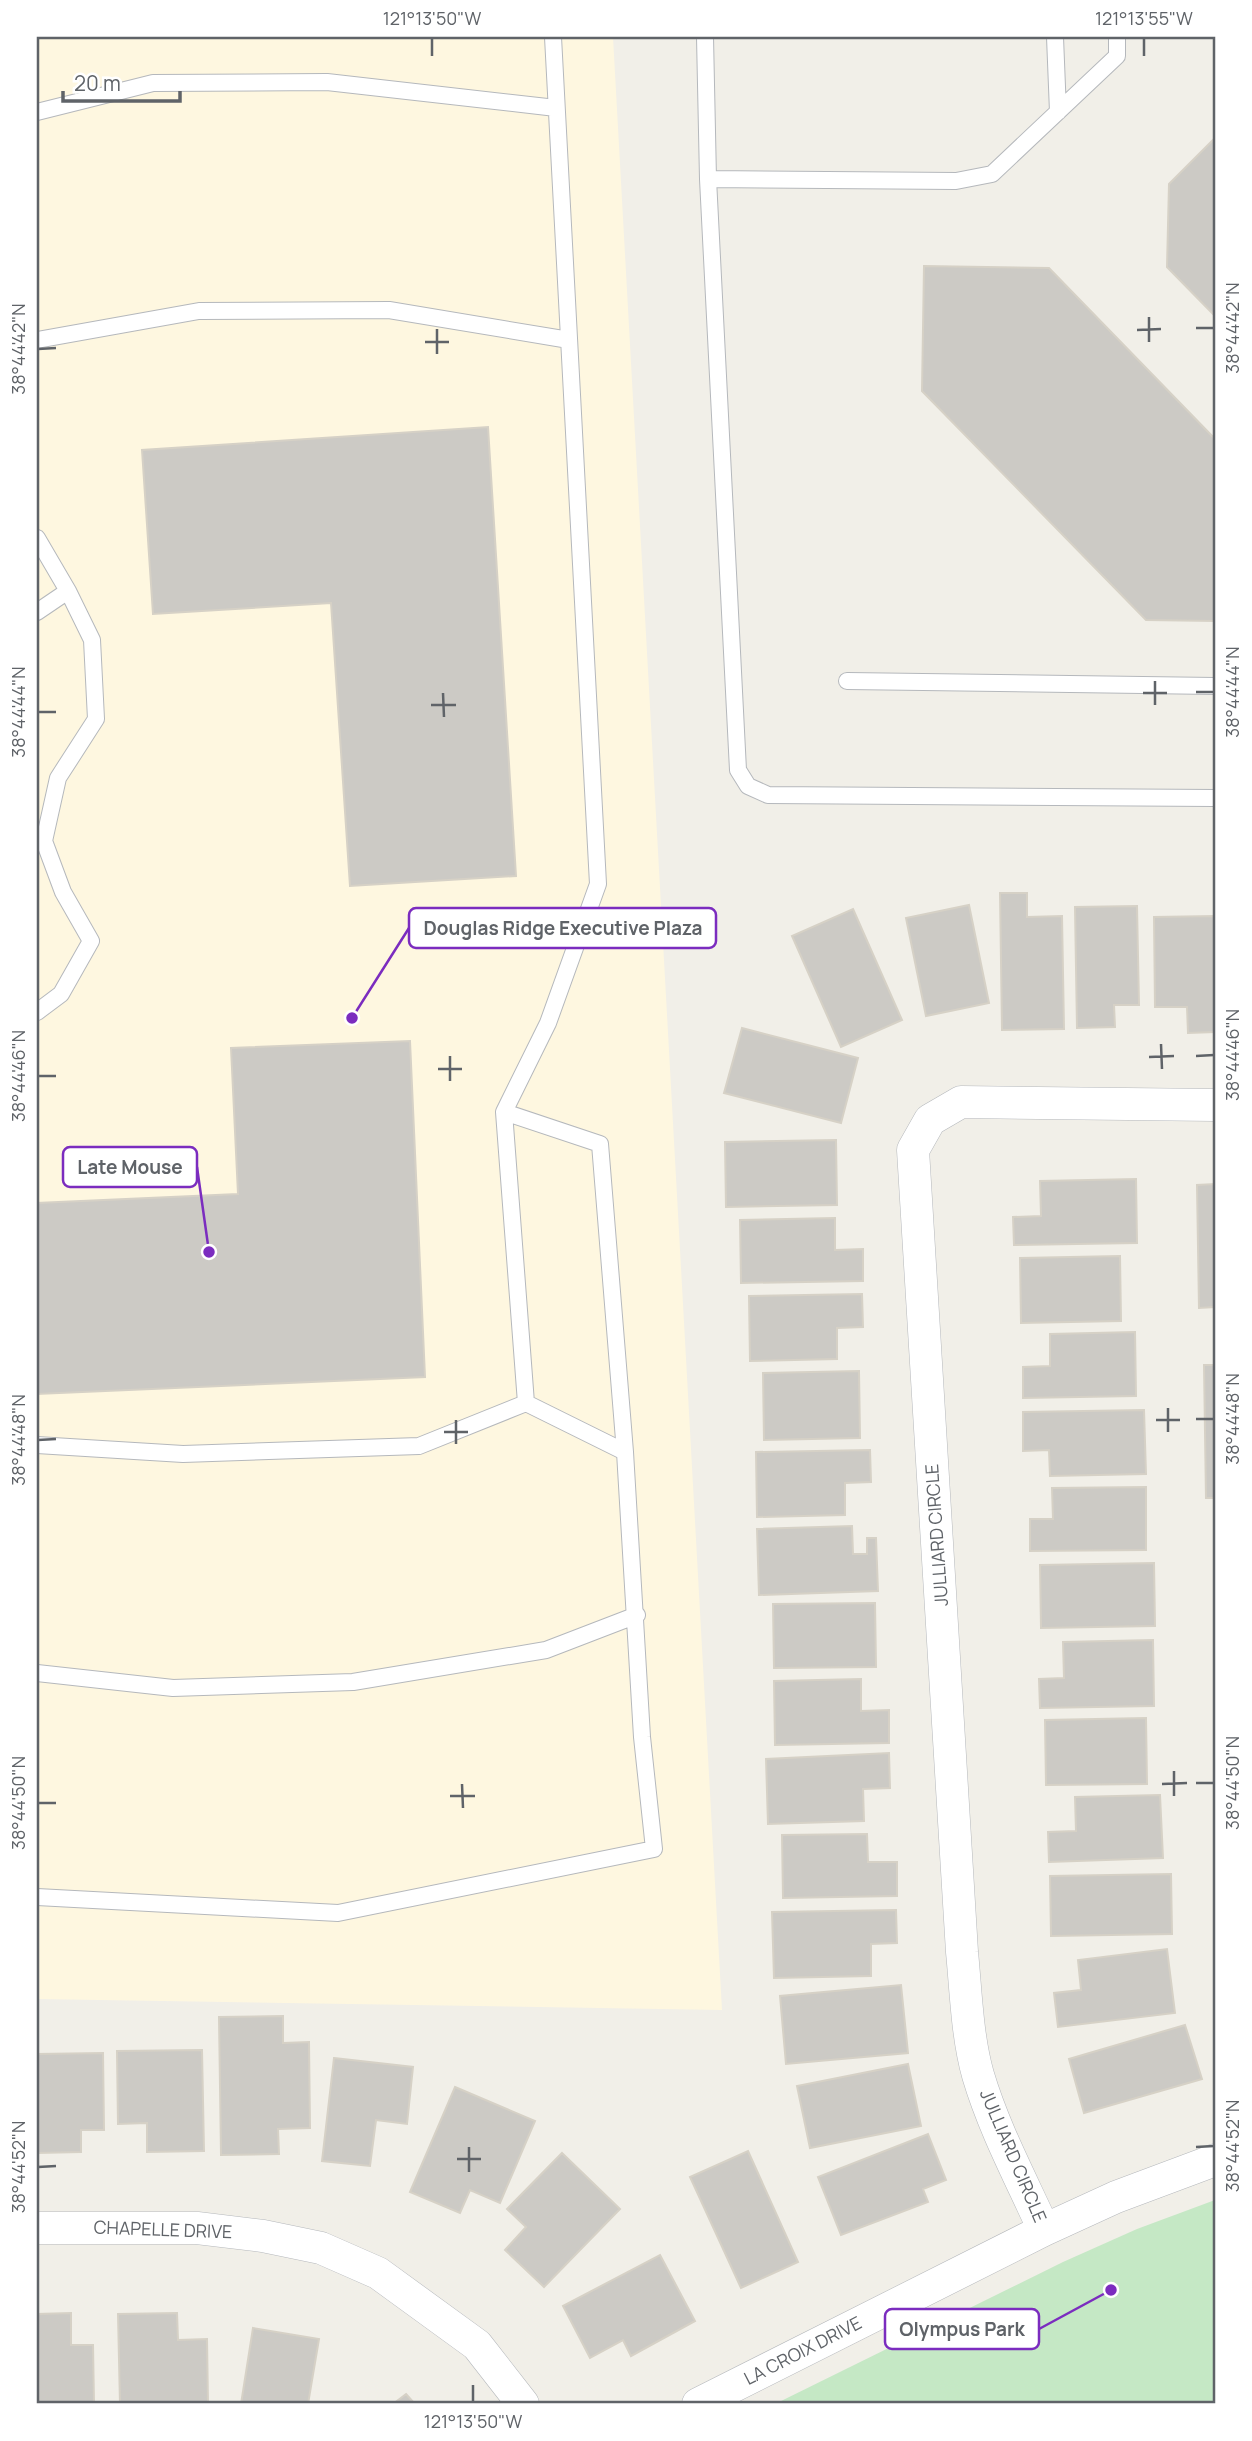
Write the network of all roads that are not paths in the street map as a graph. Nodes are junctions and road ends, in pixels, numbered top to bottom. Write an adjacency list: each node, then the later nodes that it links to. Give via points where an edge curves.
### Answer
1 (553, 37): 5 (lane)
2 (705, 37): 8 (lane)
3 (1055, 37): 7 (lane)
4 (1117, 37): 7 (lane, via 1117,56)
5 (556, 108): 6 (lane, via 327,82 153,83); 10 (lane)
6 (37, 112)
7 (1058, 112): 8 (lane, via 992,174 956,181)
8 (708, 179): 16 (lane, via 738,770 748,786 768,795)
9 (37, 340): 10 (lane, via 199,310 389,310)
10 (569, 340): 19 (lane, via 598,884 548,1023)
11 (37, 538): 12 (lane)
12 (68, 591): 13 (lane); 17 (lane, via 92,640 96,719 58,778 44,841 63,892 91,941 61,994)
13 (37, 612)
14 (847, 681): 15 (lane)
15 (1215, 686)
16 (1215, 798)
17 (37, 1013)
18 (1215, 1105): 28 (street, JULLIARD CIRCLE, via 961,1102 930,1120 913,1150 968,2013 978,2074 1000,2135)
19 (504, 1112): 20 (lane); 22 (lane, via 600,1144)
20 (526, 1403): 21 (lane, via 419,1446 183,1454); 22 (lane)
21 (37, 1444)
22 (625, 1452): 23 (lane)
23 (636, 1615): 24 (lane, via 546,1650 353,1682 173,1688); 25 (lane, via 654,1849 338,1913)
24 (37, 1673)
25 (37, 1897)
26 (1215, 2160): 28 (street, LA CROIX DRIVE)
27 (37, 2228): 29 (street, CHAPELLE DRIVE, via 197,2228 321,2248 378,2273 477,2344)
28 (1044, 2230): 30 (street, LA CROIX DRIVE)
29 (523, 2404)
30 (698, 2404)

